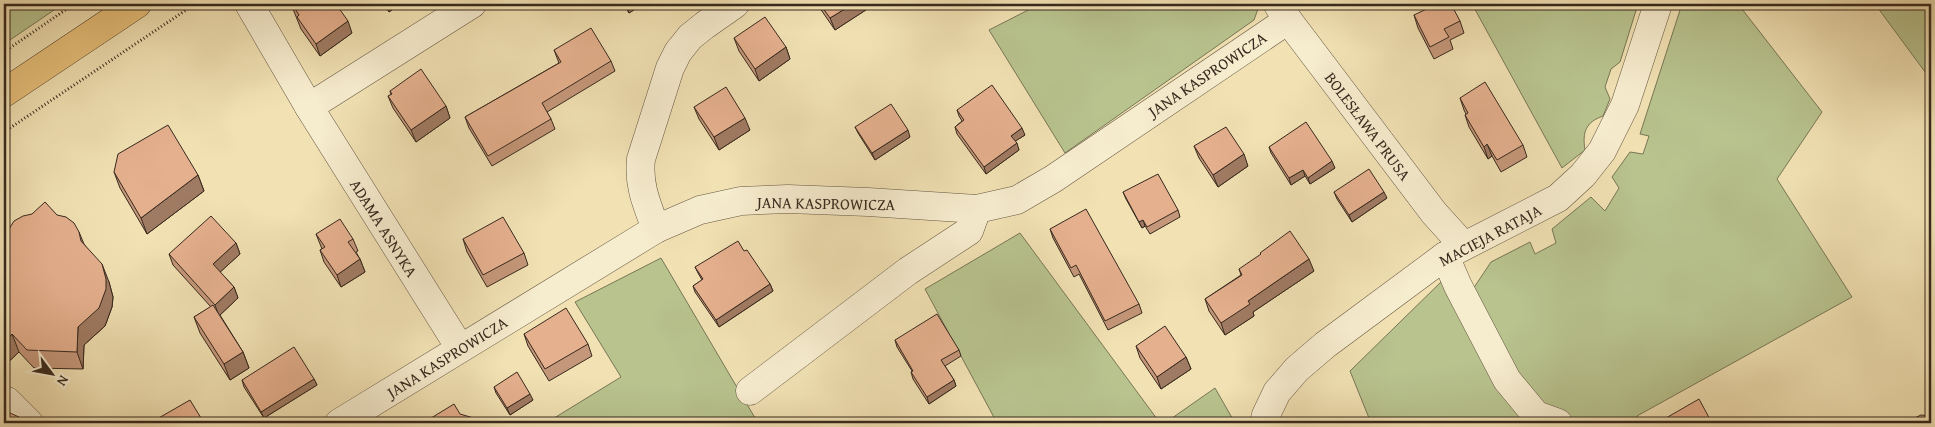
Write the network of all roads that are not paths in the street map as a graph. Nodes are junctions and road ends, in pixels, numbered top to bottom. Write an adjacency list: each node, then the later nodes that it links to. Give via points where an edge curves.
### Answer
1 (136, 4): 7 (main road)
2 (249, 4): 8 (street, ADAMA ASNYKA)
3 (472, 4): 8 (street)
4 (735, 4): 10 (street, via 690,37 670,68 641,159 642,190)
5 (1658, 4): 11 (street, MACIEJA RATAJA, via 1625,105 1602,151 1558,198)
6 (1283, 12): 9 (street, JANA KASPROWICZA, via 1053,180 1017,200); 11 (street, BOLESŁAWA PRUSA, via 1434,213)
7 (4, 93)
8 (309, 107): 12 (street, ADAMA ASNYKA)
9 (977, 209): 10 (street, JANA KASPROWICZA, via 806,199 750,201 700,210); 13 (street, via 969,231 908,271)
10 (656, 229): 12 (street, JANA KASPROWICZA)
11 (1454, 250): 17 (street, MACIEJA RATAJA, via 1297,369 1277,392); 18 (street, BOLESŁAWA PRUSA, via 1458,286 1507,380 1536,415)
12 (460, 348): 16 (street, JANA KASPROWICZA)
13 (750, 391)
14 (6, 401): 15 (street)
15 (29, 423)
16 (339, 423)
17 (1264, 423)
18 (1558, 423)

